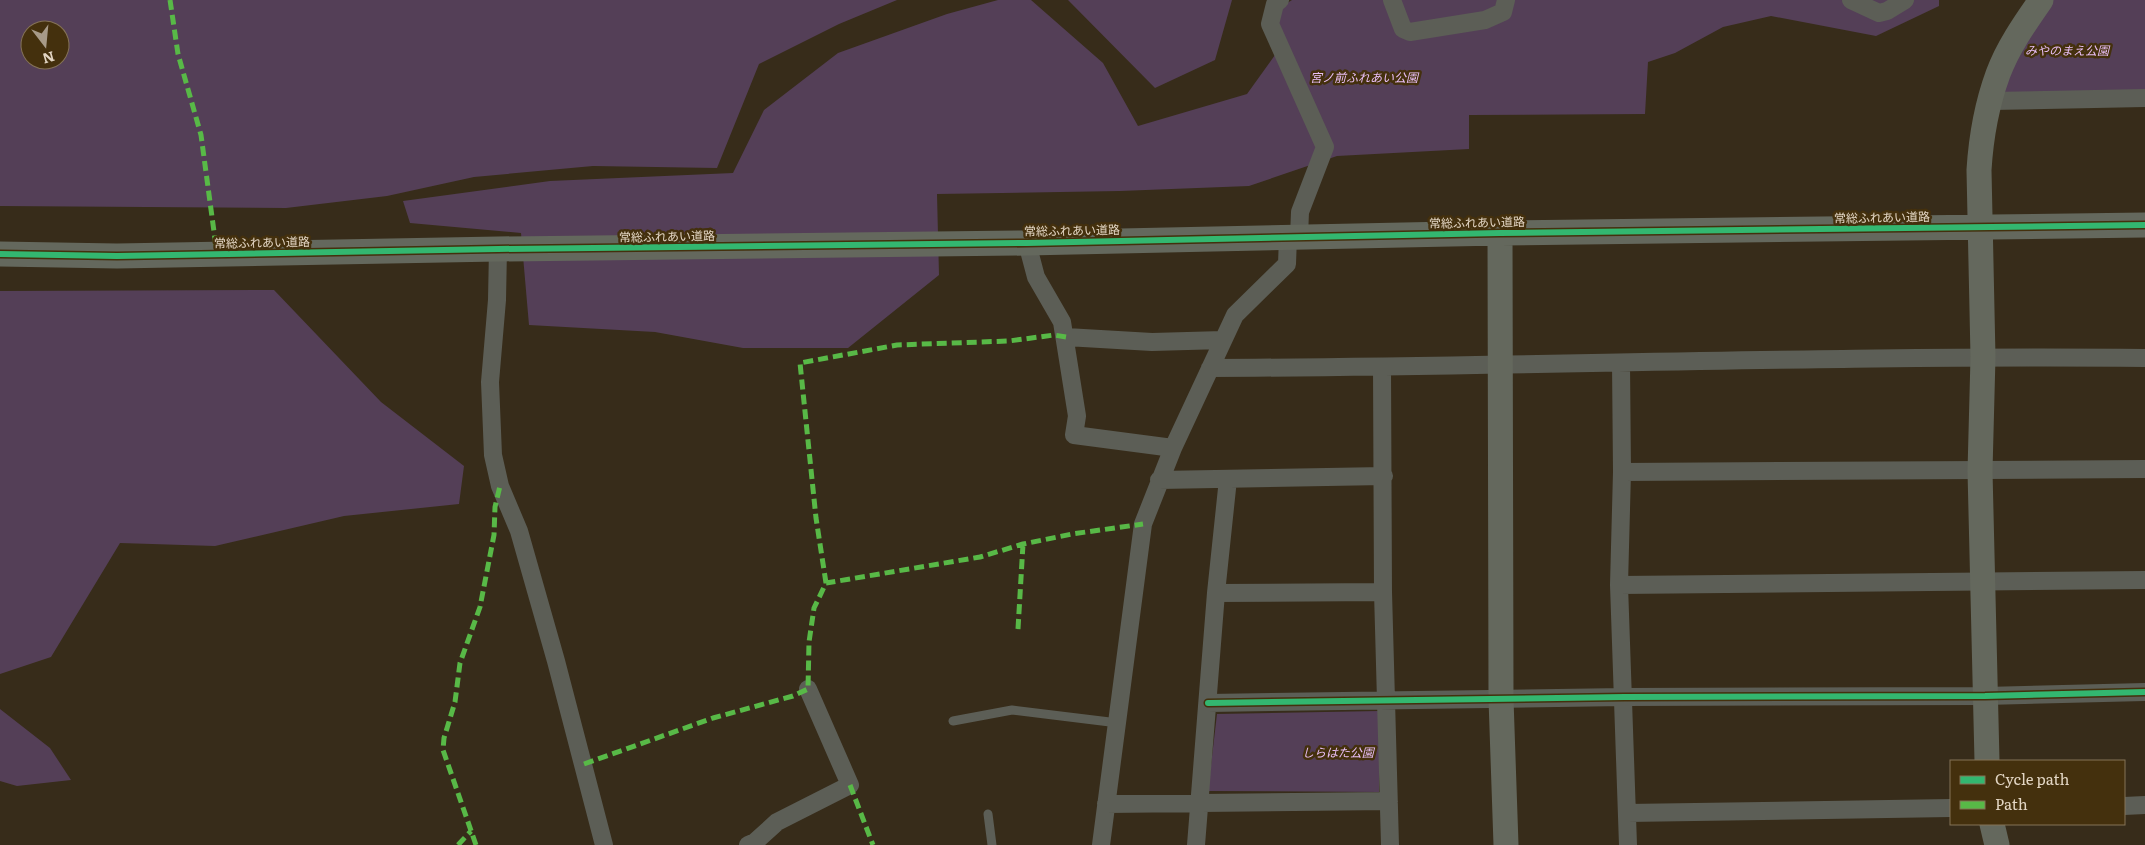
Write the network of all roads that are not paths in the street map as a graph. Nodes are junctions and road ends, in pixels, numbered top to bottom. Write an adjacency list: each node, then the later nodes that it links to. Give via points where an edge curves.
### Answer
1 (1280, 0): 13 (street, via 1275,4 1270,24 1325,147)
2 (1392, 0): 3 (street, via 1403,29 1410,32 1485,20 1503,12)
3 (1506, 0)
4 (1851, 0): 5 (street, via 1879,13)
5 (1905, 0)
6 (2036, 0): 7 (street)
7 (2041, 0): 9 (street, via 2018,34 2002,66)
8 (2145, 98): 9 (street)
9 (1991, 101): 11 (street, via 1981,139)
10 (2145, 225): 11 (street, 常総ふれあい道路)
11 (1982, 227): 12 (street, 常総ふれあい道路); 19 (street)
12 (1500, 233): 13 (street, 常総ふれあい道路); 22 (street)
13 (1293, 237): 14 (street, 常総ふれあい道路); 18 (street, via 1287,264 1235,315)
14 (1027, 242): 15 (street, 常総ふれあい道路); 17 (street, via 1036,277 1062,322)
15 (498, 249): 16 (street, 常総ふれあい道路, via 117,256); 56 (street, via 490,382 493,455 500,486 519,531 556,661)
16 (0, 254)
17 (1066, 337): 18 (street, via 1152,342); 25 (street, via 1077,416 1074,435)
18 (1223, 340): 23 (street)
19 (1983, 357): 20 (street); 21 (street); 27 (street)
20 (2145, 358)
21 (1621, 363): 22 (street); 28 (street)
22 (1501, 366): 24 (street); 42 (street)
23 (1210, 368): 24 (street); 25 (street)
24 (1382, 368): 29 (street)
25 (1173, 448): 31 (street)
26 (2145, 469): 27 (street)
27 (1980, 471): 28 (street); 33 (street)
28 (1622, 472): 34 (street)
29 (1384, 476): 30 (street); 35 (street)
30 (1228, 479): 31 (street); 36 (street)
31 (1159, 480): 45 (street, via 1143,524)
32 (2145, 580): 33 (street)
33 (1984, 582): 34 (street); 39 (street)
34 (1619, 584): 40 (street)
35 (1382, 592): 36 (street); 41 (street)
36 (1216, 593): 43 (street)
37 (808, 689): 57 (street, via 850,785 777,822)
38 (2145, 692): 39 (street)
39 (1985, 696): 40 (street); 46 (street)
40 (1624, 697): 42 (street); 53 (street)
41 (1387, 700): 42 (street); 43 (street); 47 (street)
42 (1501, 700): 62 (street)
43 (1208, 704): 49 (street)
44 (953, 721): 45 (lane, via 1012,710)
45 (1118, 724): 48 (street)
46 (1987, 760)
47 (1389, 801): 49 (street); 61 (street)
48 (1106, 804): 49 (street); 59 (street)
49 (1200, 804): 60 (street)
50 (2125, 806): 51 (street)
51 (2145, 806)
52 (1950, 808): 53 (street)
53 (1627, 812): 63 (street)
54 (988, 814): 58 (lane)
55 (1992, 825): 64 (street)
56 (604, 845)
57 (748, 845)
58 (992, 845)
59 (1101, 845)
60 (1196, 845)
61 (1390, 845)
62 (1506, 845)
63 (1628, 845)
64 (1997, 845)

